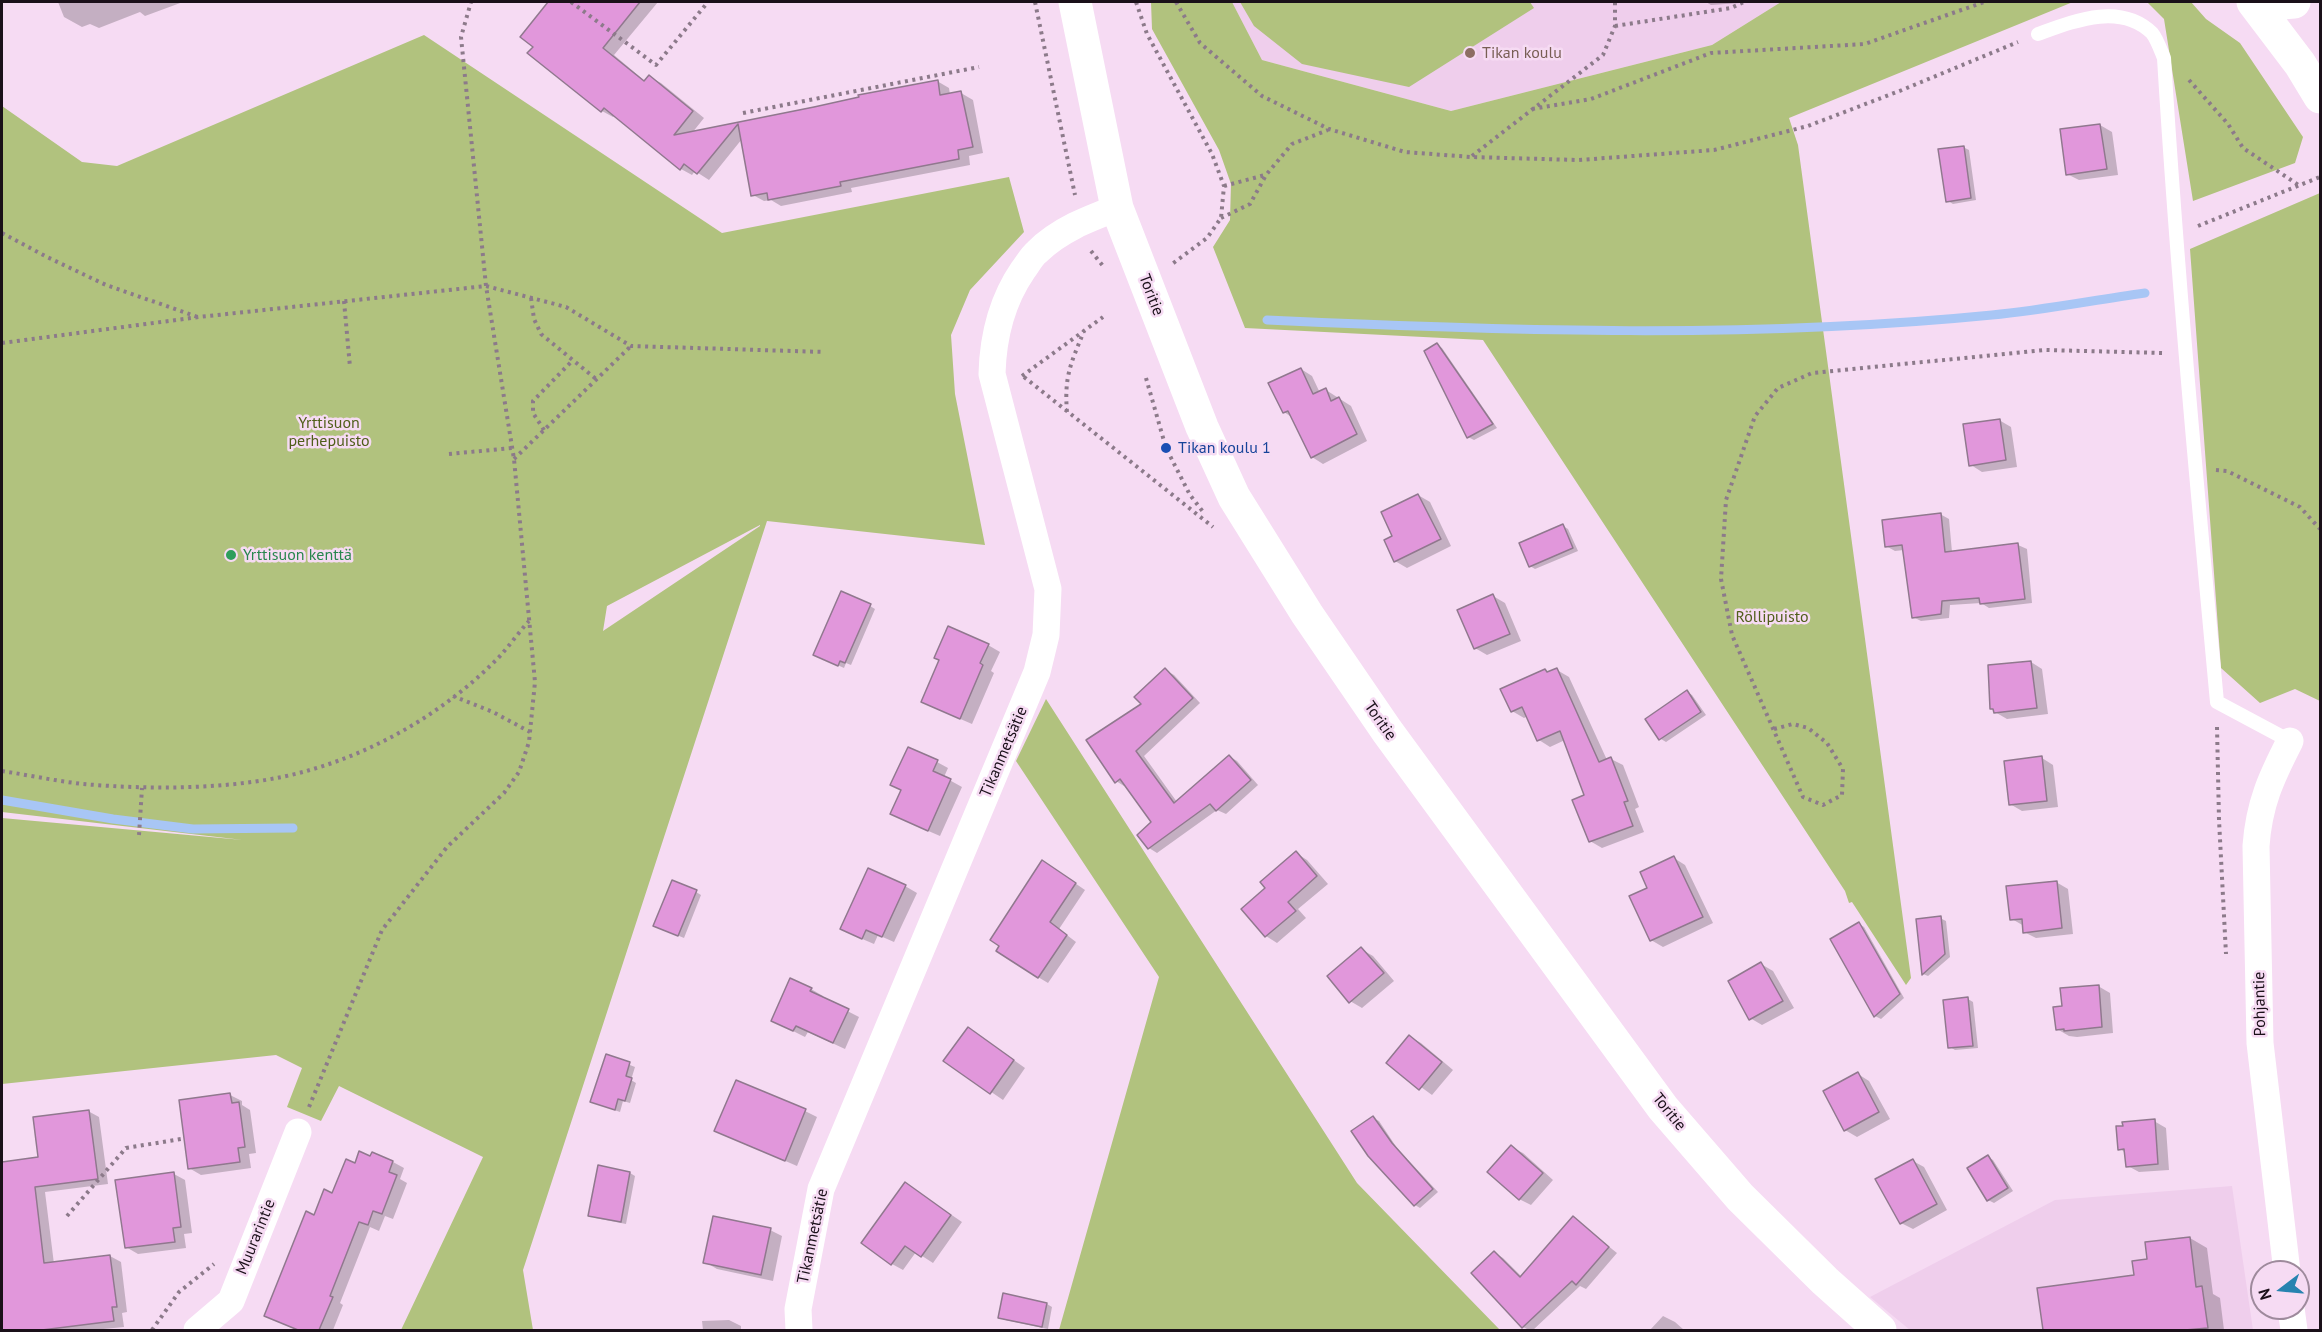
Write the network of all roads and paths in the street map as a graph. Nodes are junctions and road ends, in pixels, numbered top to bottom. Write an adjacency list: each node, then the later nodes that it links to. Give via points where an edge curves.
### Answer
1 (471, 2): 33 (path, via 461,37)
2 (571, 2): 3 (path, via 656,64)
3 (708, 2)
4 (1035, 2): 25 (path)
5 (1075, 2): 28 (street, Toritie)
6 (1136, 2): 26 (path, via 1147,34 1212,154)
7 (1176, 2): 21 (path, via 1200,43 1262,96)
8 (1615, 2): 14 (path)
9 (1744, 2): 14 (path, via 1731,8)
10 (1984, 2): 19 (path, via 1865,44 1711,53 1591,99)
11 (2253, 2): 18 (street)
12 (2259, 2): 13 (street)
13 (2294, 2)
14 (1615, 26): 19 (path, via 1603,55)
15 (2038, 34): 16 (lane, via 2109,15 2131,19 2153,34); 22 (path, via 1808,126 1714,150 1579,160)
16 (2164, 58): 27 (path, via 2185,75 2228,124 2243,148); 31 (lane)
17 (979, 67): 20 (path)
18 (2320, 97)
19 (1532, 109): 22 (path)
20 (743, 113)
21 (1329, 129): 22 (path, via 1404,152); 23 (path, via 1292,144)
22 (1471, 157)
23 (1266, 175): 26 (path); 29 (path, via 1250,204)
24 (2320, 177): 27 (path)
25 (1070, 179)
26 (1224, 186): 29 (path)
27 (2300, 186): 31 (path)
28 (1117, 208): 45 (street, Tikanmetsätie, via 1068,229 1036,252 1014,284 999,318); 72 (street, Toritie, via 1233,497 1307,614 1387,731 1664,1108 1740,1197)
29 (1221, 218): 32 (path, via 1207,238)
30 (2, 232): 36 (path, via 106,285)
31 (2175, 235): 42 (lane)
32 (1165, 270)
33 (486, 286): 34 (path); 35 (path); 50 (path)
34 (531, 298): 40 (path, via 566,307); 43 (path, via 541,334)
35 (344, 301): 36 (path); 44 (path)
36 (199, 317): 39 (path)
37 (1103, 317): 38 (path)
38 (1084, 330): 46 (path); 48 (path, via 1068,372)
39 (2, 343)
40 (631, 346): 41 (path); 47 (path)
41 (825, 352)
42 (2185, 354): 53 (lane); 58 (path, via 2045,350 1812,374 1778,388 1755,416 1726,500 1721,579 1732,635)
43 (573, 360): 47 (path); 49 (path, via 533,401 533,413)
44 (350, 366)
45 (992, 374): 46 (path); 71 (street, Tikanmetsätie, via 1048,589 1046,635 1037,672 821,1189 798,1309)
46 (1022, 376): 48 (path)
47 (596, 379): 49 (path)
48 (1067, 412): 54 (path)
49 (544, 430): 52 (path)
50 (512, 448): 51 (path); 52 (path)
51 (449, 454)
52 (514, 459): 56 (path)
53 (2194, 467): 55 (path, via 2227,471 2300,507); 60 (lane, via 2217,702)
54 (1216, 529)
55 (2320, 529)
56 (529, 620): 57 (path, via 499,656); 59 (path, via 535,682)
57 (453, 696): 59 (path); 62 (path, via 376,745 309,771 246,783)
58 (1774, 729): 58 (path, via 1803,797 1824,805 1842,795 1843,769 1827,743 1808,728 1793,724)
59 (530, 732): 64 (path, via 519,772 504,793 447,847 382,930)
60 (2290, 741): 67 (street, Pohjantie, via 2270,780 2258,822 2256,846 2260,1043)
61 (2, 771): 62 (path, via 81,784)
62 (142, 788): 63 (path)
63 (139, 835)
64 (298, 1132): 70 (street, Muurarintie, via 231,1301)
65 (181, 1139): 66 (path, via 126,1148)
66 (68, 1216)
67 (2286, 1260)
68 (206, 1269): 69 (path, via 179,1292)
69 (152, 1330)
70 (197, 1330)
71 (799, 1330)
72 (1880, 1330)

